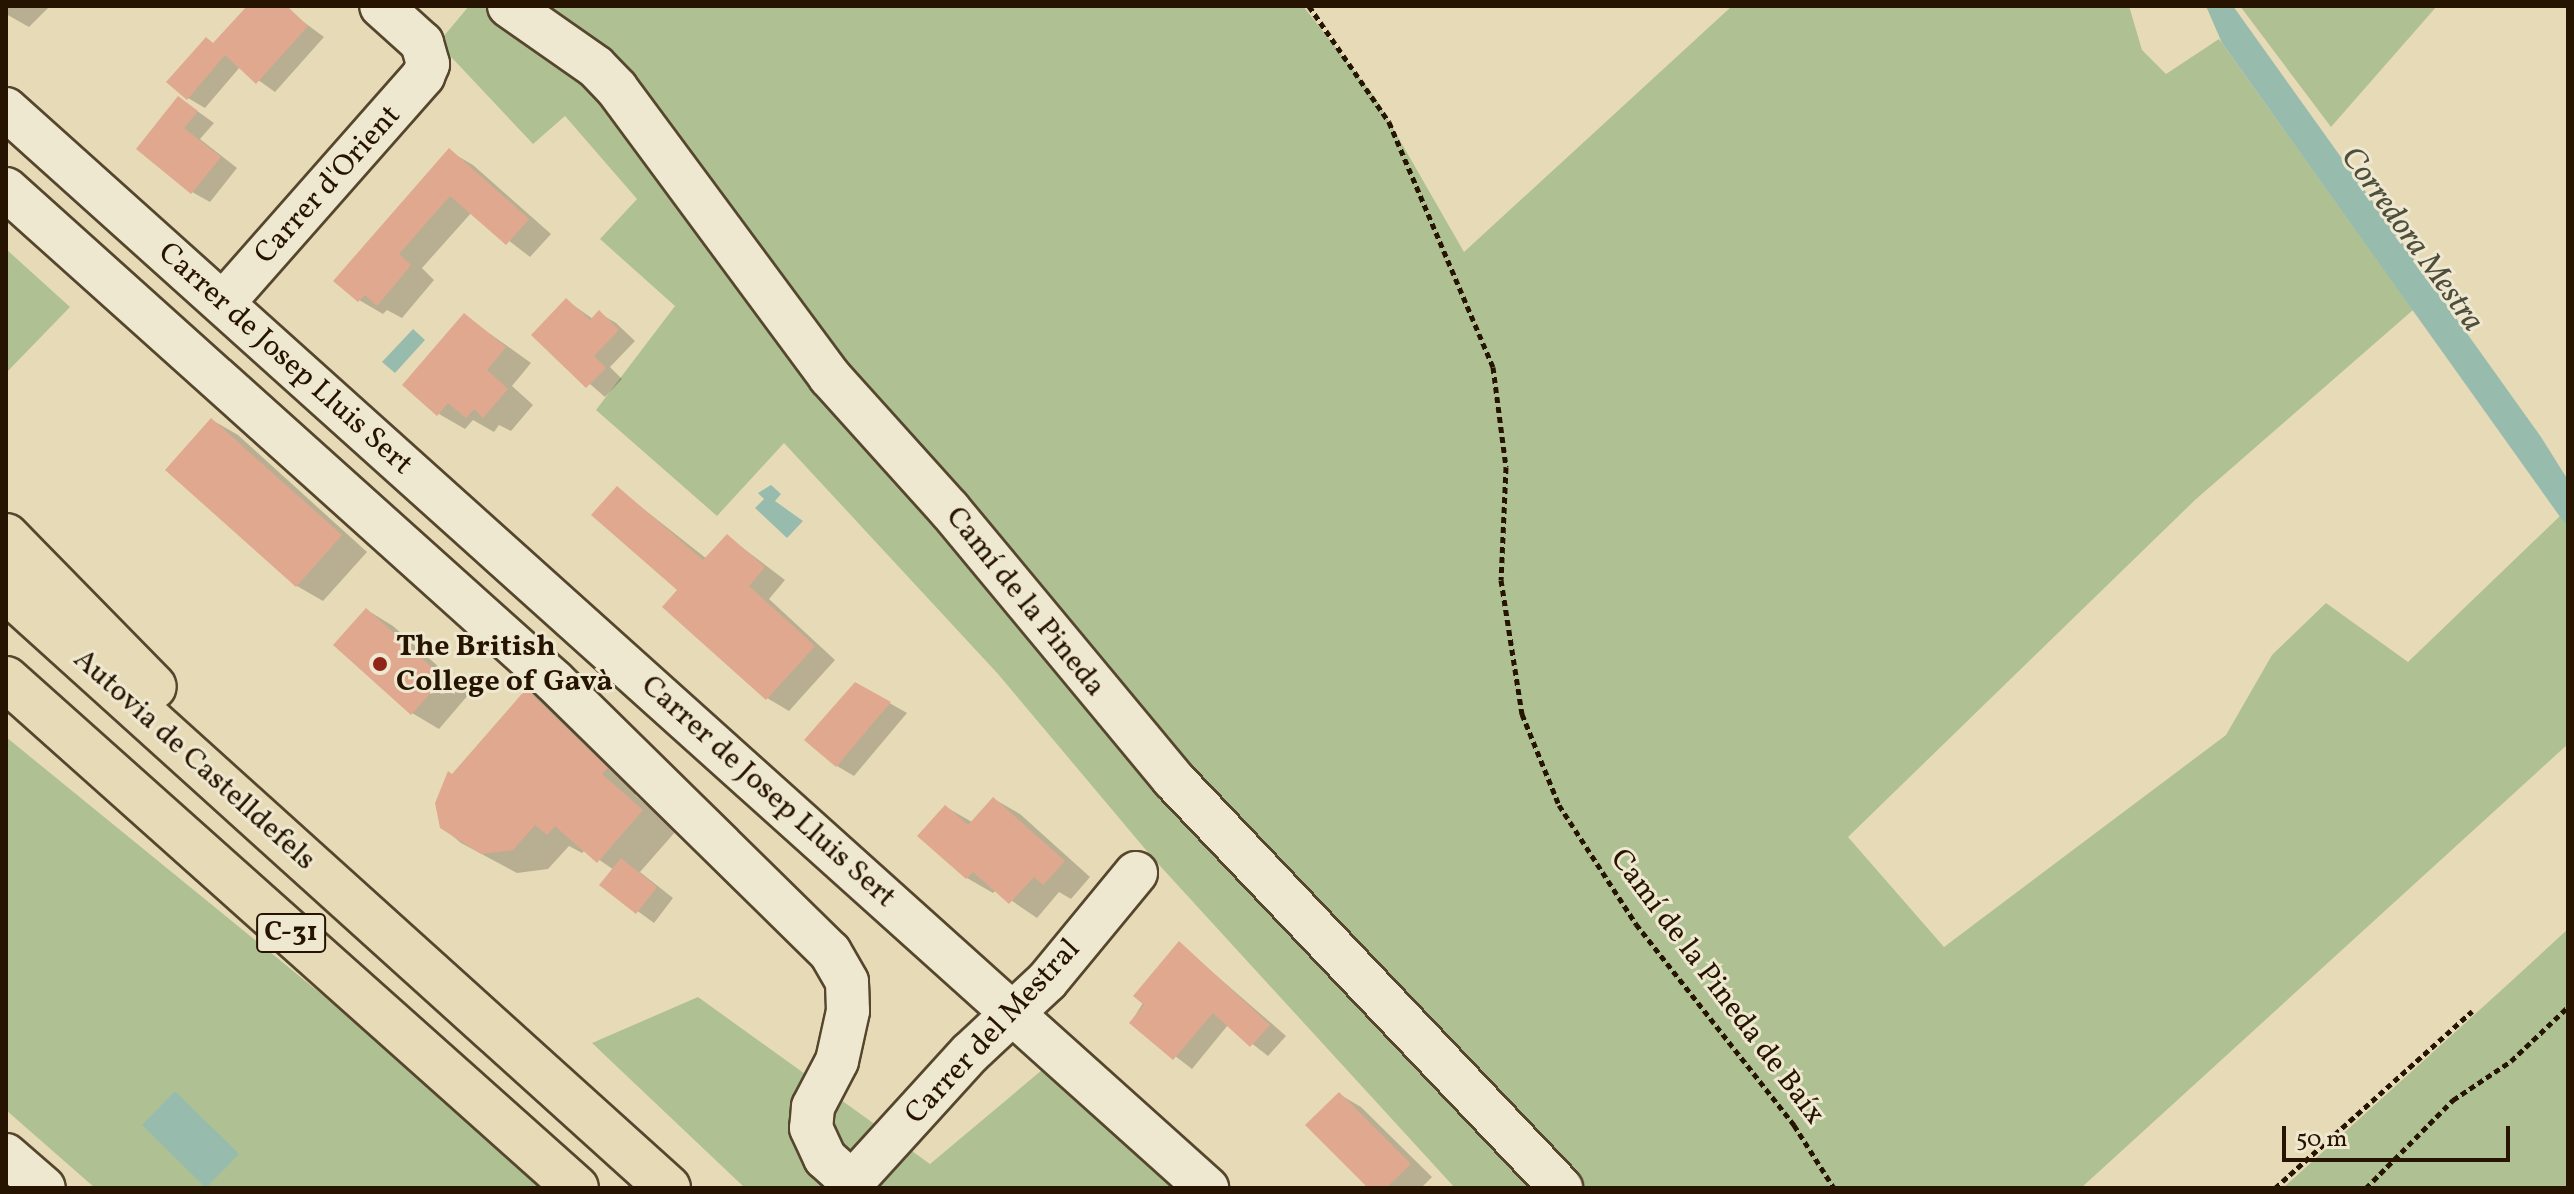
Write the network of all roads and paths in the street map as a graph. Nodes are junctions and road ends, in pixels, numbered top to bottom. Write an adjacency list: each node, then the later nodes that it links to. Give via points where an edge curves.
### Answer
1 (381, 6): 6 (street, Carrer d'Orient, via 422,43 428,64 416,87)
2 (509, 6): 21 (street, Camí de la Pineda, via 596,67 617,89 730,235 805,346 949,509 1153,756)
3 (1309, 6): 22 (path, Camí de la Pineda de Baíx, via 1389,122 1493,367 1506,467 1501,580 1522,714 1559,805 1636,924 1794,1125)
4 (6, 109): 6 (street, Carrer de Josep Lluis Sert)
5 (6, 189): 16 (street, via 554,681 830,952 847,982 846,1035 813,1107 811,1128 825,1158)
6 (223, 303): 14 (street, Carrer de Josep Lluis Sert)
7 (6, 536): 11 (highway)
8 (6, 590): 11 (highway, Autovia de Castelldefels / C-31)
9 (6, 679): 18 (highway, C-31)
10 (1136, 873): 14 (street, Carrer del Mestral, via 1047,981)
11 (416, 960): 19 (highway, Autovia de Castelldefels / C-31)
12 (2568, 1007): 24 (path, via 2511,1061 2453,1100)
13 (2472, 1011): 23 (path)
14 (1012, 1014): 16 (street, Carrer del Mestral); 20 (street, Carrer de Josep Lluis Sert)
15 (6, 1155): 17 (street)
16 (850, 1185)
17 (44, 1188)
18 (576, 1188)
19 (668, 1188)
20 (1207, 1188)
21 (1561, 1188)
22 (1834, 1188)
23 (2275, 1188)
24 (2366, 1188)

